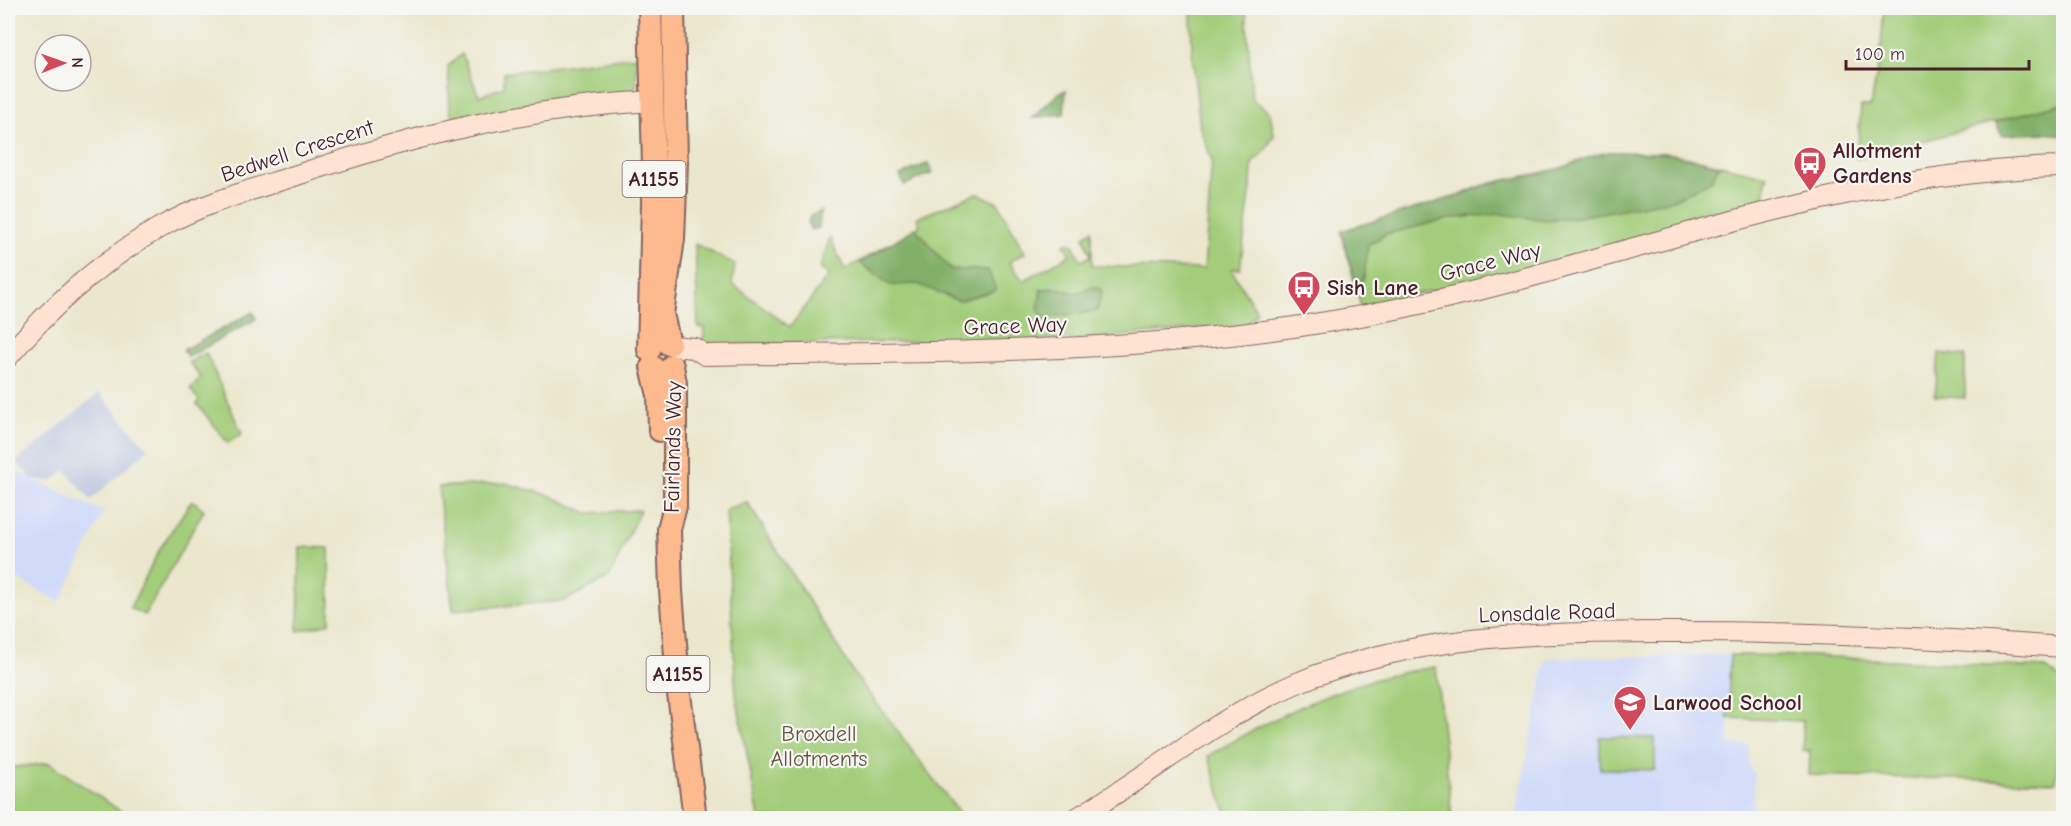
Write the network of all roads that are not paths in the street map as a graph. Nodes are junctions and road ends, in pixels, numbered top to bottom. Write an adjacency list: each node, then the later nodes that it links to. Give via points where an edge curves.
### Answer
1 (650, 8): 3 (main road, Fairlands Way / A1155)
2 (673, 8): 5 (main road, Fairlands Way / A1155, via 675,163 673,239 662,314)
3 (653, 101): 5 (main road, Fairlands Way / A1155); 6 (street, Bedwell Crescent, via 574,107 442,130 209,204 159,228 112,258 61,300)
4 (2064, 167): 5 (street, Grace Way, via 1940,178 1788,207 1402,308 1276,331 1160,344 1018,350 705,355 695,361)
5 (666, 353): 8 (main road, Fairlands Way / A1155, via 675,383 675,506 669,529 680,694)
6 (8, 357)
7 (2064, 647): 9 (street, Lonsdale Road, via 1860,634 1734,632 1481,638 1423,646 1346,665 1269,695 1182,747)
8 (695, 819)
9 (1077, 819)

